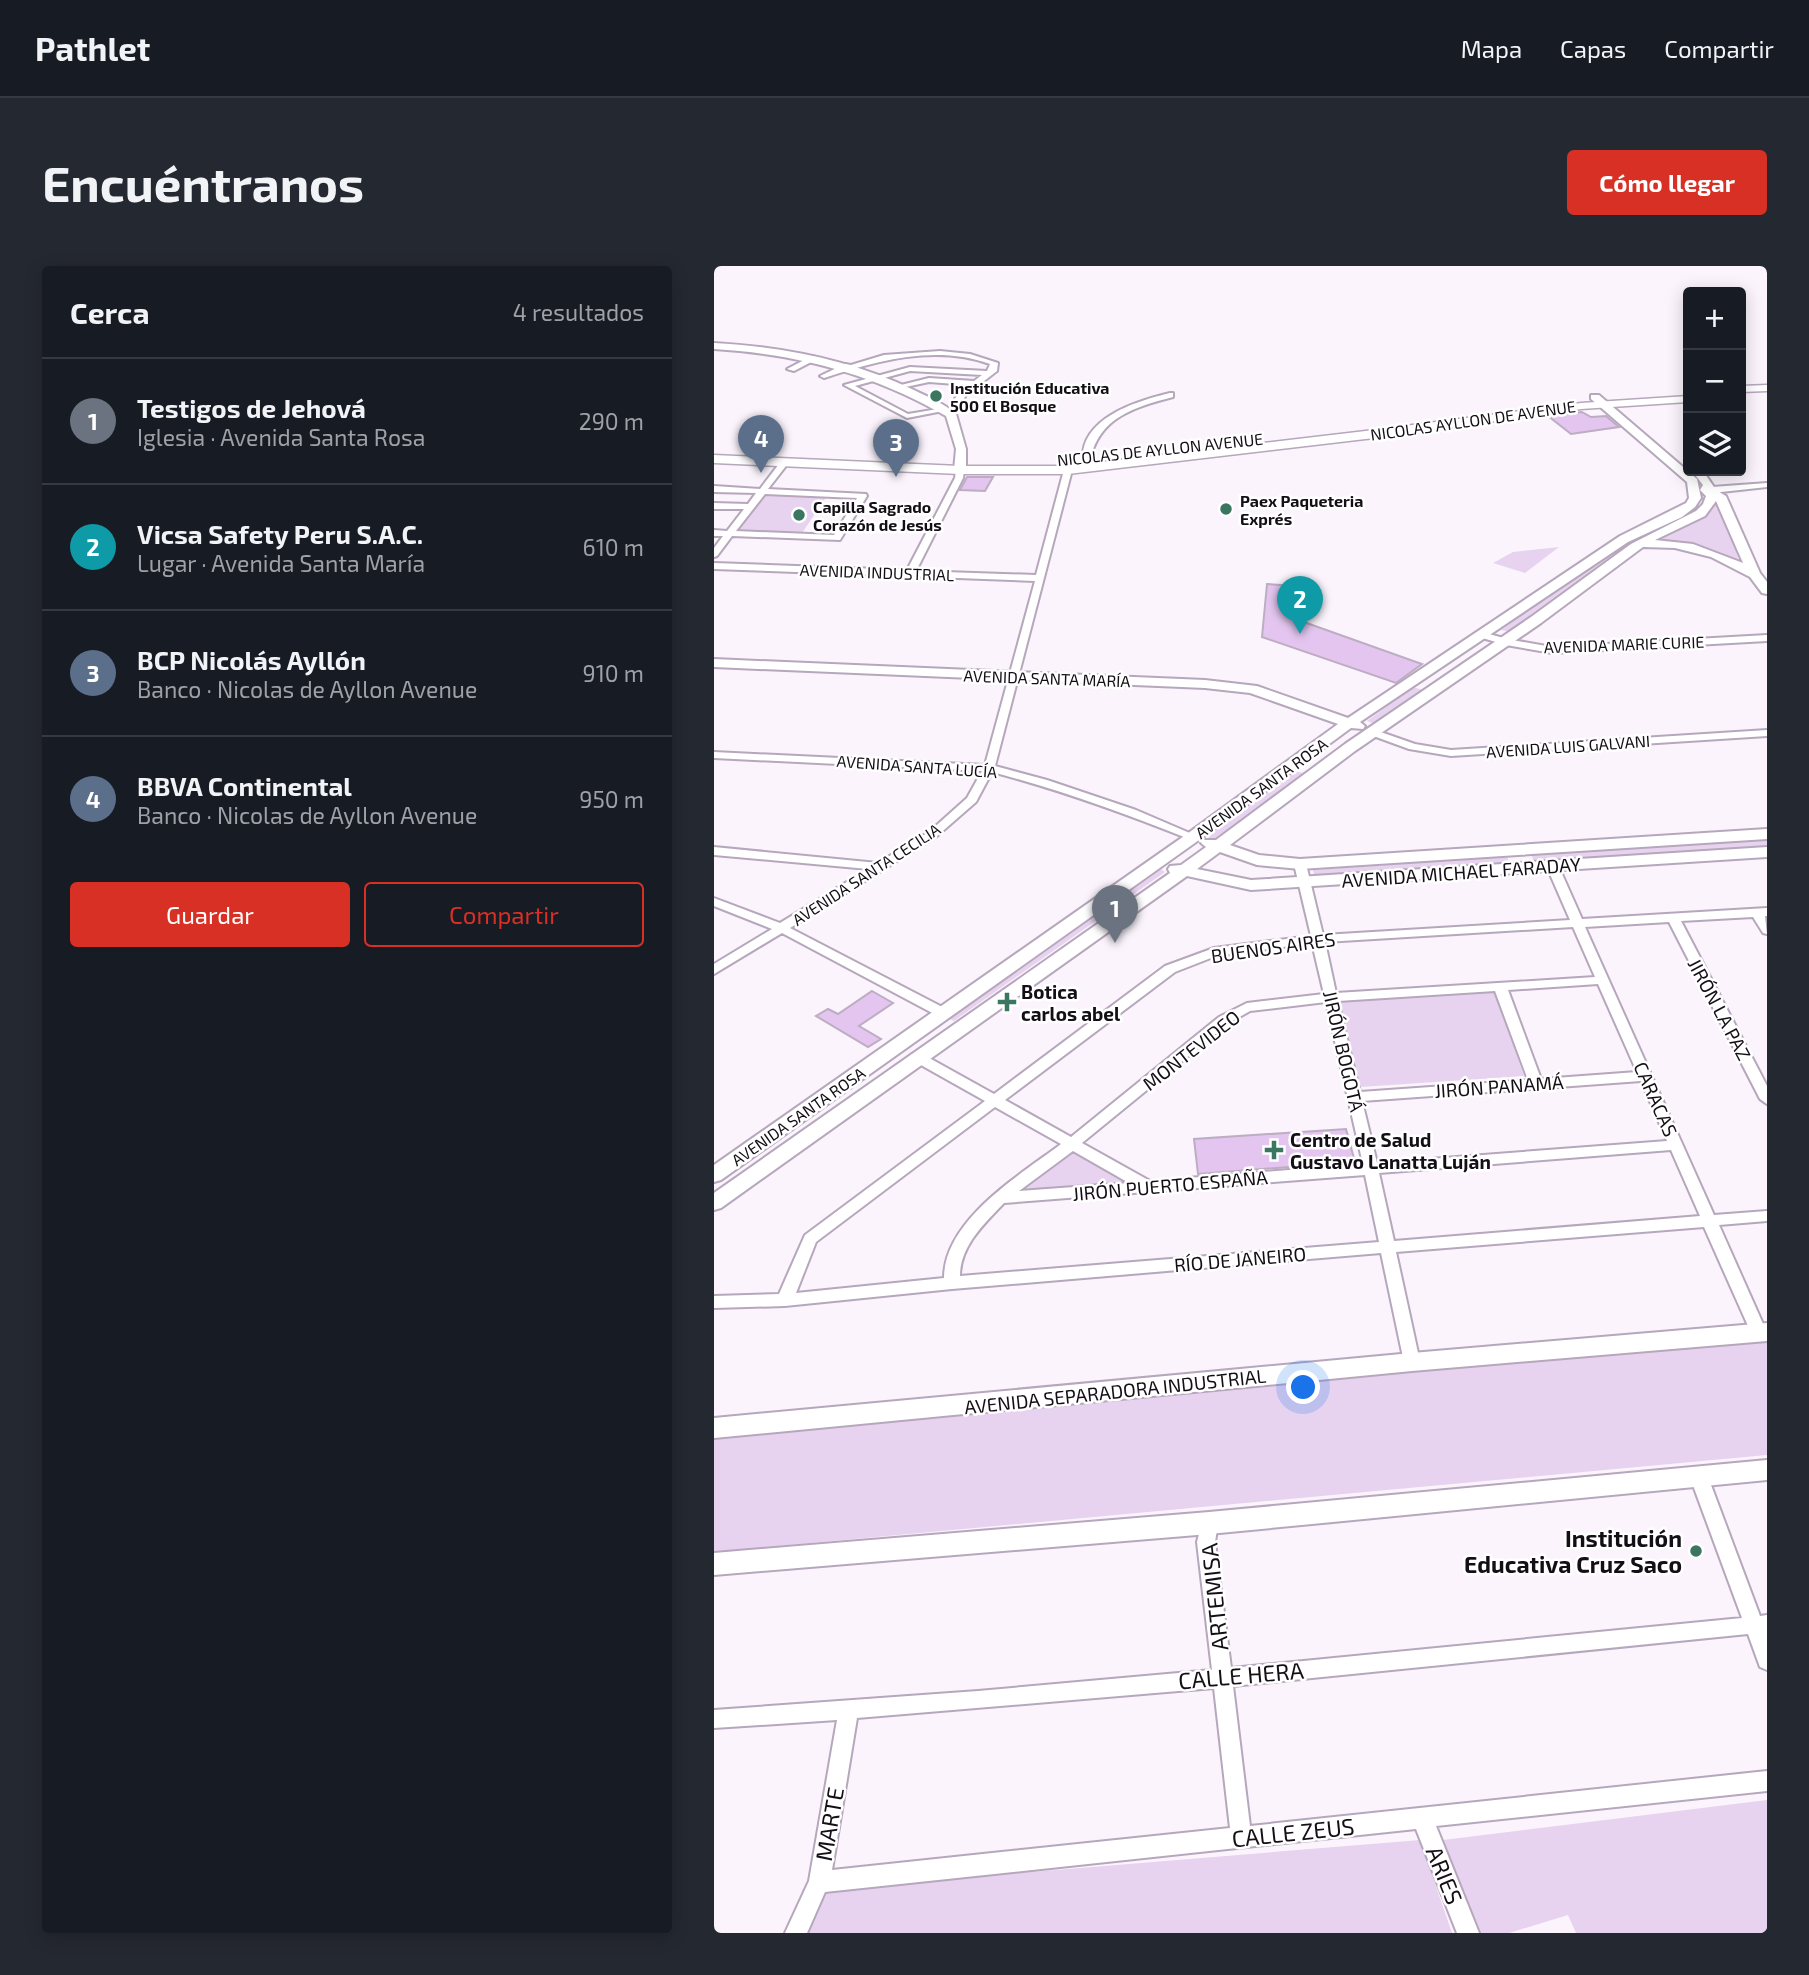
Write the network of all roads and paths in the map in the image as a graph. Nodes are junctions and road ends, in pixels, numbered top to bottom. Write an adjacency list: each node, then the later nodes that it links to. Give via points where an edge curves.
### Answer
1 (714, 346): 2 (main road)
2 (815, 358): 3 (main road); 4 (street)
3 (850, 367): 5 (street, via 879,358 920,354 986,359 994,363); 6 (street); 7 (main road)
4 (791, 369)
5 (989, 373): 7 (street, via 918,368); 8 (street)
6 (824, 376)
7 (879, 376): 9 (main road); 18 (street, via 848,385 907,416)
8 (975, 383): 9 (street, via 929,380); 18 (street)
9 (901, 386): 18 (main road)
10 (1767, 388): 11 (main road)
11 (1746, 389)
12 (1683, 392): 17 (main road, NICOLAS DE AYLLON AVENUE)
13 (1170, 395): 22 (street, via 1140,402 1108,420 1092,440)
14 (1767, 395): 15 (main road)
15 (1746, 396)
16 (1683, 399): 17 (main road, NICOLAS DE AYLLON AVENUE)
17 (1607, 400): 21 (main road); 22 (main road, NICOLAS AYLLON DE AVENUE); 25 (main road, NICOLAS DE AYLLON AVENUE); 29 (main road, via 1693,481)
18 (947, 412): 24 (main road)
19 (714, 449): 24 (main road, NICOLAS DE AYLLON AVENUE)
20 (714, 459): 23 (main road, NICOLAS DE AYLLON AVENUE)
21 (1683, 459)
22 (1086, 460): 24 (main road, NICOLAS DE AYLLON AVENUE)
23 (785, 462): 24 (main road, NICOLAS DE AYLLON AVENUE); 31 (street)
24 (961, 465): 25 (main road, NICOLAS DE AYLLON AVENUE); 39 (street, via 959,478)
25 (1068, 470): 41 (street, AVENIDA SANTA CECILIA)
26 (1703, 476): 30 (main road)
27 (1767, 485): 30 (street)
28 (714, 489): 31 (street)
29 (1695, 489): 30 (main road); 43 (main road, AVENIDA SANTA ROSA, via 1691,505 1678,514 1624,539)
30 (1712, 490): 36 (main road, AVENIDA SANTA ROSA, via 1712,501 1704,512); 40 (main road, via 1725,505)
31 (763, 491): 33 (street); 35 (street, via 863,496 839,537)
32 (714, 506): 33 (street)
33 (750, 507): 35 (street)
34 (714, 533): 35 (street)
35 (729, 534): 37 (street)
36 (1638, 545): 40 (main road, via 1697,547); 45 (main road, AVENIDA SANTA ROSA)
37 (714, 554)
38 (714, 566): 39 (street, AVENIDA INDUSTRIAL)
39 (910, 573): 41 (street, AVENIDA INDUSTRIAL)
40 (1754, 574): 42 (main road)
41 (1041, 578): 47 (street, AVENIDA SANTA CECILIA)
42 (1767, 590)
43 (1482, 635): 45 (street, AVENIDA MARIE CURIE); 48 (main road, AVENIDA SANTA ROSA)
44 (1767, 638): 45 (street, AVENIDA MARIE CURIE, via 1552,650)
45 (1506, 642): 49 (main road, AVENIDA SANTA ROSA)
46 (714, 663): 47 (main road, AVENIDA SANTA MARÍA)
47 (1014, 677): 48 (main road, AVENIDA SANTA MARÍA, via 1245,688); 52 (street, AVENIDA SANTA CECILIA)
48 (1349, 723): 49 (main road, AVENIDA SANTA MARÍA); 54 (main road, AVENIDA SANTA ROSA)
49 (1372, 732): 50 (street, AVENIDA LUIS GALVANI, via 1413,747 1451,753); 55 (main road, AVENIDA SANTA ROSA)
50 (1767, 733)
51 (714, 755): 52 (street, AVENIDA SANTA LUCÍA)
52 (989, 768): 54 (street, AVENIDA SANTA LUCÍA, via 1132,812); 62 (street, AVENIDA SANTA CECILIA, via 972,800 933,834)
53 (1767, 834): 57 (main road, AVENIDA MICHAEL FARADAY)
54 (1193, 837): 55 (main road, AVENIDA MICHAEL FARADAY); 59 (main road, AVENIDA SANTA ROSA)
55 (1218, 846): 60 (main road, AVENIDA MICHAEL FARADAY, via 1257,860); 64 (main road, AVENIDA SANTA ROSA)
56 (714, 850): 62 (street)
57 (1514, 850): 60 (main road, AVENIDA MICHAEL FARADAY); 63 (main road)
58 (1767, 852): 61 (main road, AVENIDA MICHAEL FARADAY)
59 (1158, 862): 64 (main road, AVENIDA MICHAEL FARADAY); 77 (main road, AVENIDA SANTA ROSA)
60 (1300, 864): 65 (street, JIRÓN BOGOTÁ)
61 (1552, 865): 63 (main road, AVENIDA MICHAEL FARADAY); 69 (street, CARACAS)
62 (880, 867): 70 (street, AVENIDA SANTA CECILIA)
63 (1522, 868): 65 (main road, AVENIDA MICHAEL FARADAY)
64 (1182, 872): 65 (main road, AVENIDA MICHAEL FARADAY, via 1251,885); 78 (main road, AVENIDA SANTA ROSA)
65 (1304, 883): 72 (street, JIRÓN BOGOTÁ)
66 (714, 902): 70 (street)
67 (1762, 913): 68 (street, BUENOS AIRES); 71 (street)
68 (1673, 918): 69 (street, BUENOS AIRES); 82 (street, JIRÓN LA PAZ)
69 (1578, 924): 72 (street, BUENOS AIRES); 74 (street, CARACAS)
70 (780, 928): 73 (street, AVENIDA SANTA CECILIA); 77 (street)
71 (1767, 930)
72 (1318, 939): 76 (street, JIRÓN BOGOTÁ); 83 (street, BUENOS AIRES, via 1214,952 1170,969)
73 (714, 970)
74 (1603, 980): 75 (street, MONTEVIDEO); 79 (street, CARACAS)
75 (1500, 986): 76 (street, MONTEVIDEO); 80 (street)
76 (1332, 997): 81 (street, JIRÓN BOGOTÁ); 84 (street, MONTEVIDEO, via 1247,1007 1224,1020)
77 (943, 1013): 87 (main road, AVENIDA SANTA ROSA)
78 (917, 1057): 83 (street); 90 (main road, AVENIDA SANTA ROSA)
79 (1645, 1076): 80 (street, JIRÓN PANAMÁ); 85 (street, CARACAS)
80 (1536, 1084): 81 (street, JIRÓN PANAMÁ)
81 (1354, 1097): 86 (street, JIRÓN BOGOTÁ)
82 (1767, 1099)
83 (994, 1100): 84 (street); 95 (street, BUENOS AIRES, via 810,1239)
84 (1073, 1143): 88 (street); 89 (street, MONTEVIDEO)
85 (1676, 1145): 86 (street, JIRÓN PUERTO ESPAÑA); 92 (street, CARACAS)
86 (1371, 1169): 88 (street, JIRÓN PUERTO ESPAÑA); 93 (street, JIRÓN BOGOTÁ)
87 (714, 1175)
88 (1149, 1187): 89 (street, JIRÓN PUERTO ESPAÑA)
89 (999, 1199): 94 (street, MONTEVIDEO, via 967,1233 952,1264)
90 (714, 1203)
91 (1767, 1216): 92 (street, RÍO DE JANEIRO)
92 (1708, 1221): 93 (street, RÍO DE JANEIRO); 97 (street, CARACAS)
93 (1388, 1247): 94 (street, RÍO DE JANEIRO); 98 (street, JIRÓN BOGOTÁ)
94 (952, 1283): 95 (street, RÍO DE JANEIRO)
95 (785, 1300): 96 (street, RÍO DE JANEIRO)
96 (714, 1302)
97 (1763, 1332): 98 (main road, AVENIDA SEPARADORA INDUSTRIAL)
98 (1412, 1362): 99 (main road, AVENIDA SEPARADORA INDUSTRIAL)
99 (714, 1428)
100 (1767, 1471): 101 (main road)
101 (1699, 1477): 102 (main road); 104 (street)
102 (1209, 1523): 103 (main road); 106 (street, ARTEMISA, via 1206,1542)
103 (714, 1564)
104 (1760, 1624): 105 (street); 106 (street, CALLE HERA)
105 (1767, 1661)
106 (1222, 1678): 107 (street, CALLE HERA); 111 (street, ARTEMISA)
107 (849, 1710): 108 (street, CALLE HERA); 112 (street, MARTE)
108 (714, 1718)
109 (1767, 1781): 110 (street, CALLE ZEUS)
110 (1422, 1818): 111 (street, CALLE ZEUS); 114 (street, ARIES)
111 (1241, 1837): 112 (street, CALLE ZEUS)
112 (819, 1882): 113 (street, MARTE)
113 (796, 1933)
114 (1468, 1933)

